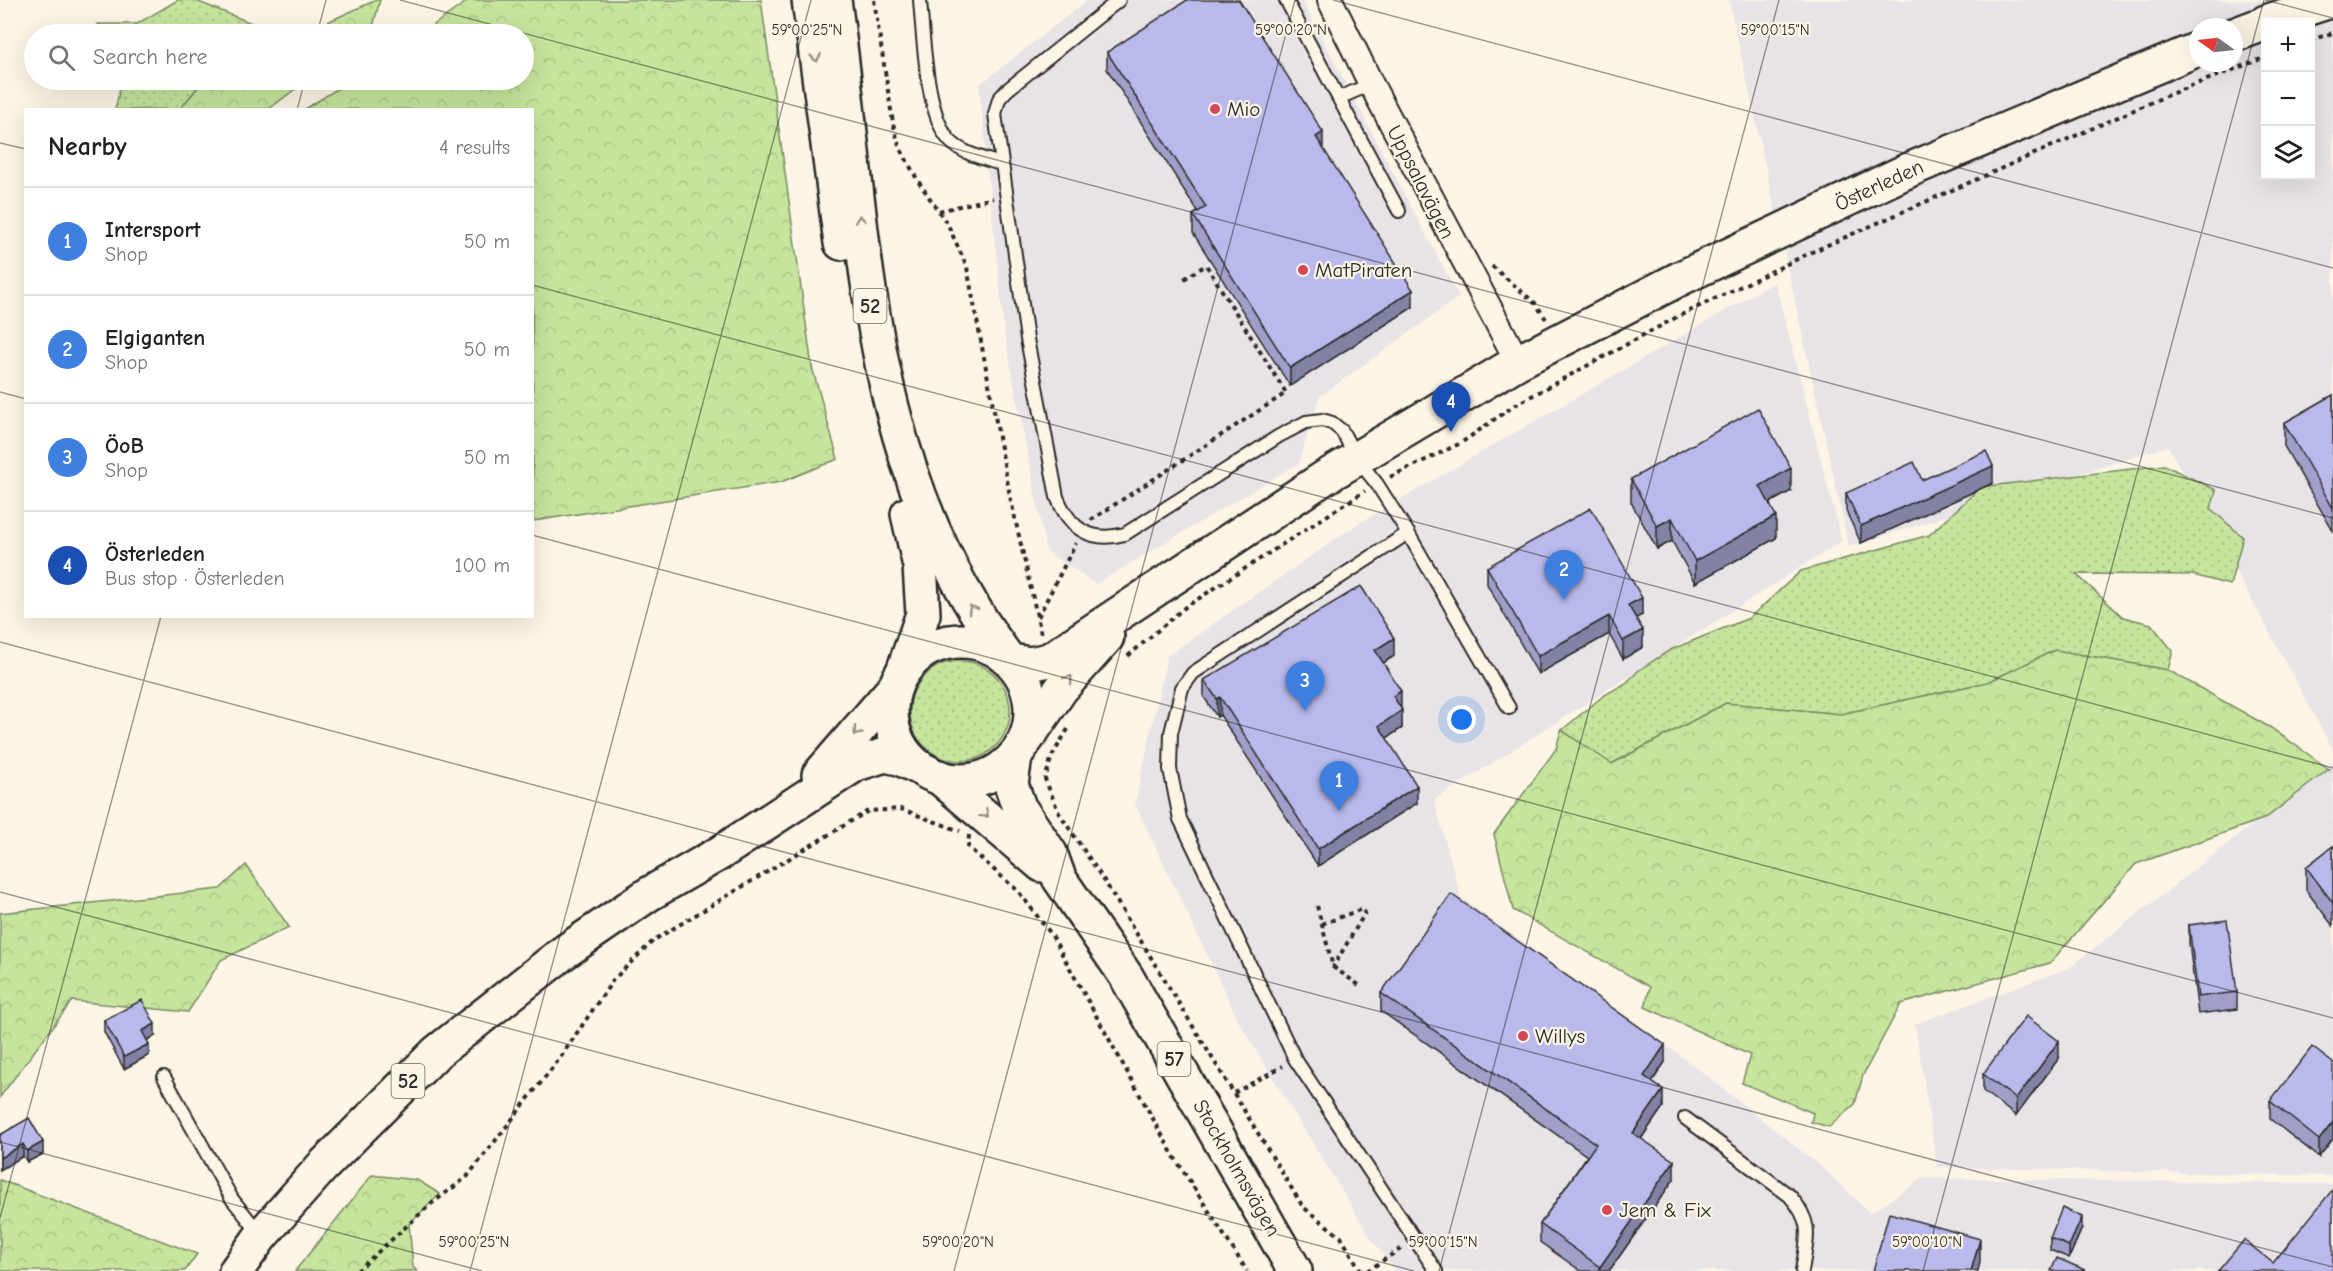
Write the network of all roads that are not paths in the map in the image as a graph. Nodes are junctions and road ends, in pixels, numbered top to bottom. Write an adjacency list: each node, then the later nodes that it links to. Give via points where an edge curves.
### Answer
1 (809, 0): 21 (main road, 52, one-way to 21, via 846,272 875,403 916,540 920,566 923,614)
2 (834, 0): 20 (main road, 52, one-way to 2, via 979,621 951,571 904,458 871,312)
3 (920, 0): 14 (lane, via 934,109 944,134 960,149)
4 (1119, 0): 14 (lane, via 999,99 995,114)
5 (1286, 0): 13 (lane)
6 (1330, 0): 12 (street, Uppsalavägen)
7 (2333, 0): 8 (main road)
8 (2281, 18)
9 (2261, 25): 10 (main road)
10 (2243, 32)
11 (2189, 53): 16 (main road, Österleden, via 1909,170 1681,278)
12 (1371, 84): 13 (lane); 16 (street, Uppsalavägen)
13 (1339, 98): 15 (lane)
14 (1000, 164): 17 (lane, via 1057,497 1069,519 1082,531 1101,536 1125,534 1306,422 1332,423 1342,431)
15 (1399, 211)
16 (1518, 362): 17 (main road, Österleden)
17 (1357, 459): 18 (lane); 19 (main road, Österleden, via 1198,559)
18 (1408, 533): 22 (lane); 33 (lane, via 1193,673 1175,708 1170,769 1179,819 1295,1059)
19 (1138, 602): 20 (main road, Österleden, via 1049,660 1030,664); 23 (main road, Österleden, one-way to 19, via 1061,689)
20 (1008, 659): 21 (main road, 52, via 985,645 949,642 914,658); 23 (main road, 52, via 1023,677 1031,703 1029,731)
21 (899, 680): 24 (main road, 52, via 891,714 898,741 915,763); 25 (main road, 52, one-way to 25)
22 (1509, 708)
23 (1019, 750): 24 (main road, 52, via 1005,765 983,777 952,780); 26 (main road, Stockholmsvägen / 57, via 1011,784 1014,796 1050,853)
24 (933, 775): 25 (main road, 52, via 899,758 873,756); 26 (main road, Stockholmsvägen / 57, one-way to 26)
25 (796, 801): 29 (main road, 52, via 720,853 649,894 489,1008 437,1052 329,1160)
26 (1059, 878): 30 (main road, Stockholmsvägen / 57, via 1126,976)
27 (164, 1077): 29 (lane, via 232,1199)
28 (1685, 1118): 34 (lane, via 1790,1196 1804,1212 1807,1232)
29 (261, 1236): 31 (main road, 52)
30 (1288, 1258): 32 (main road, Stockholmsvägen / 57)
31 (236, 1271)
32 (1309, 1271)
33 (1436, 1271)
34 (1802, 1271)

